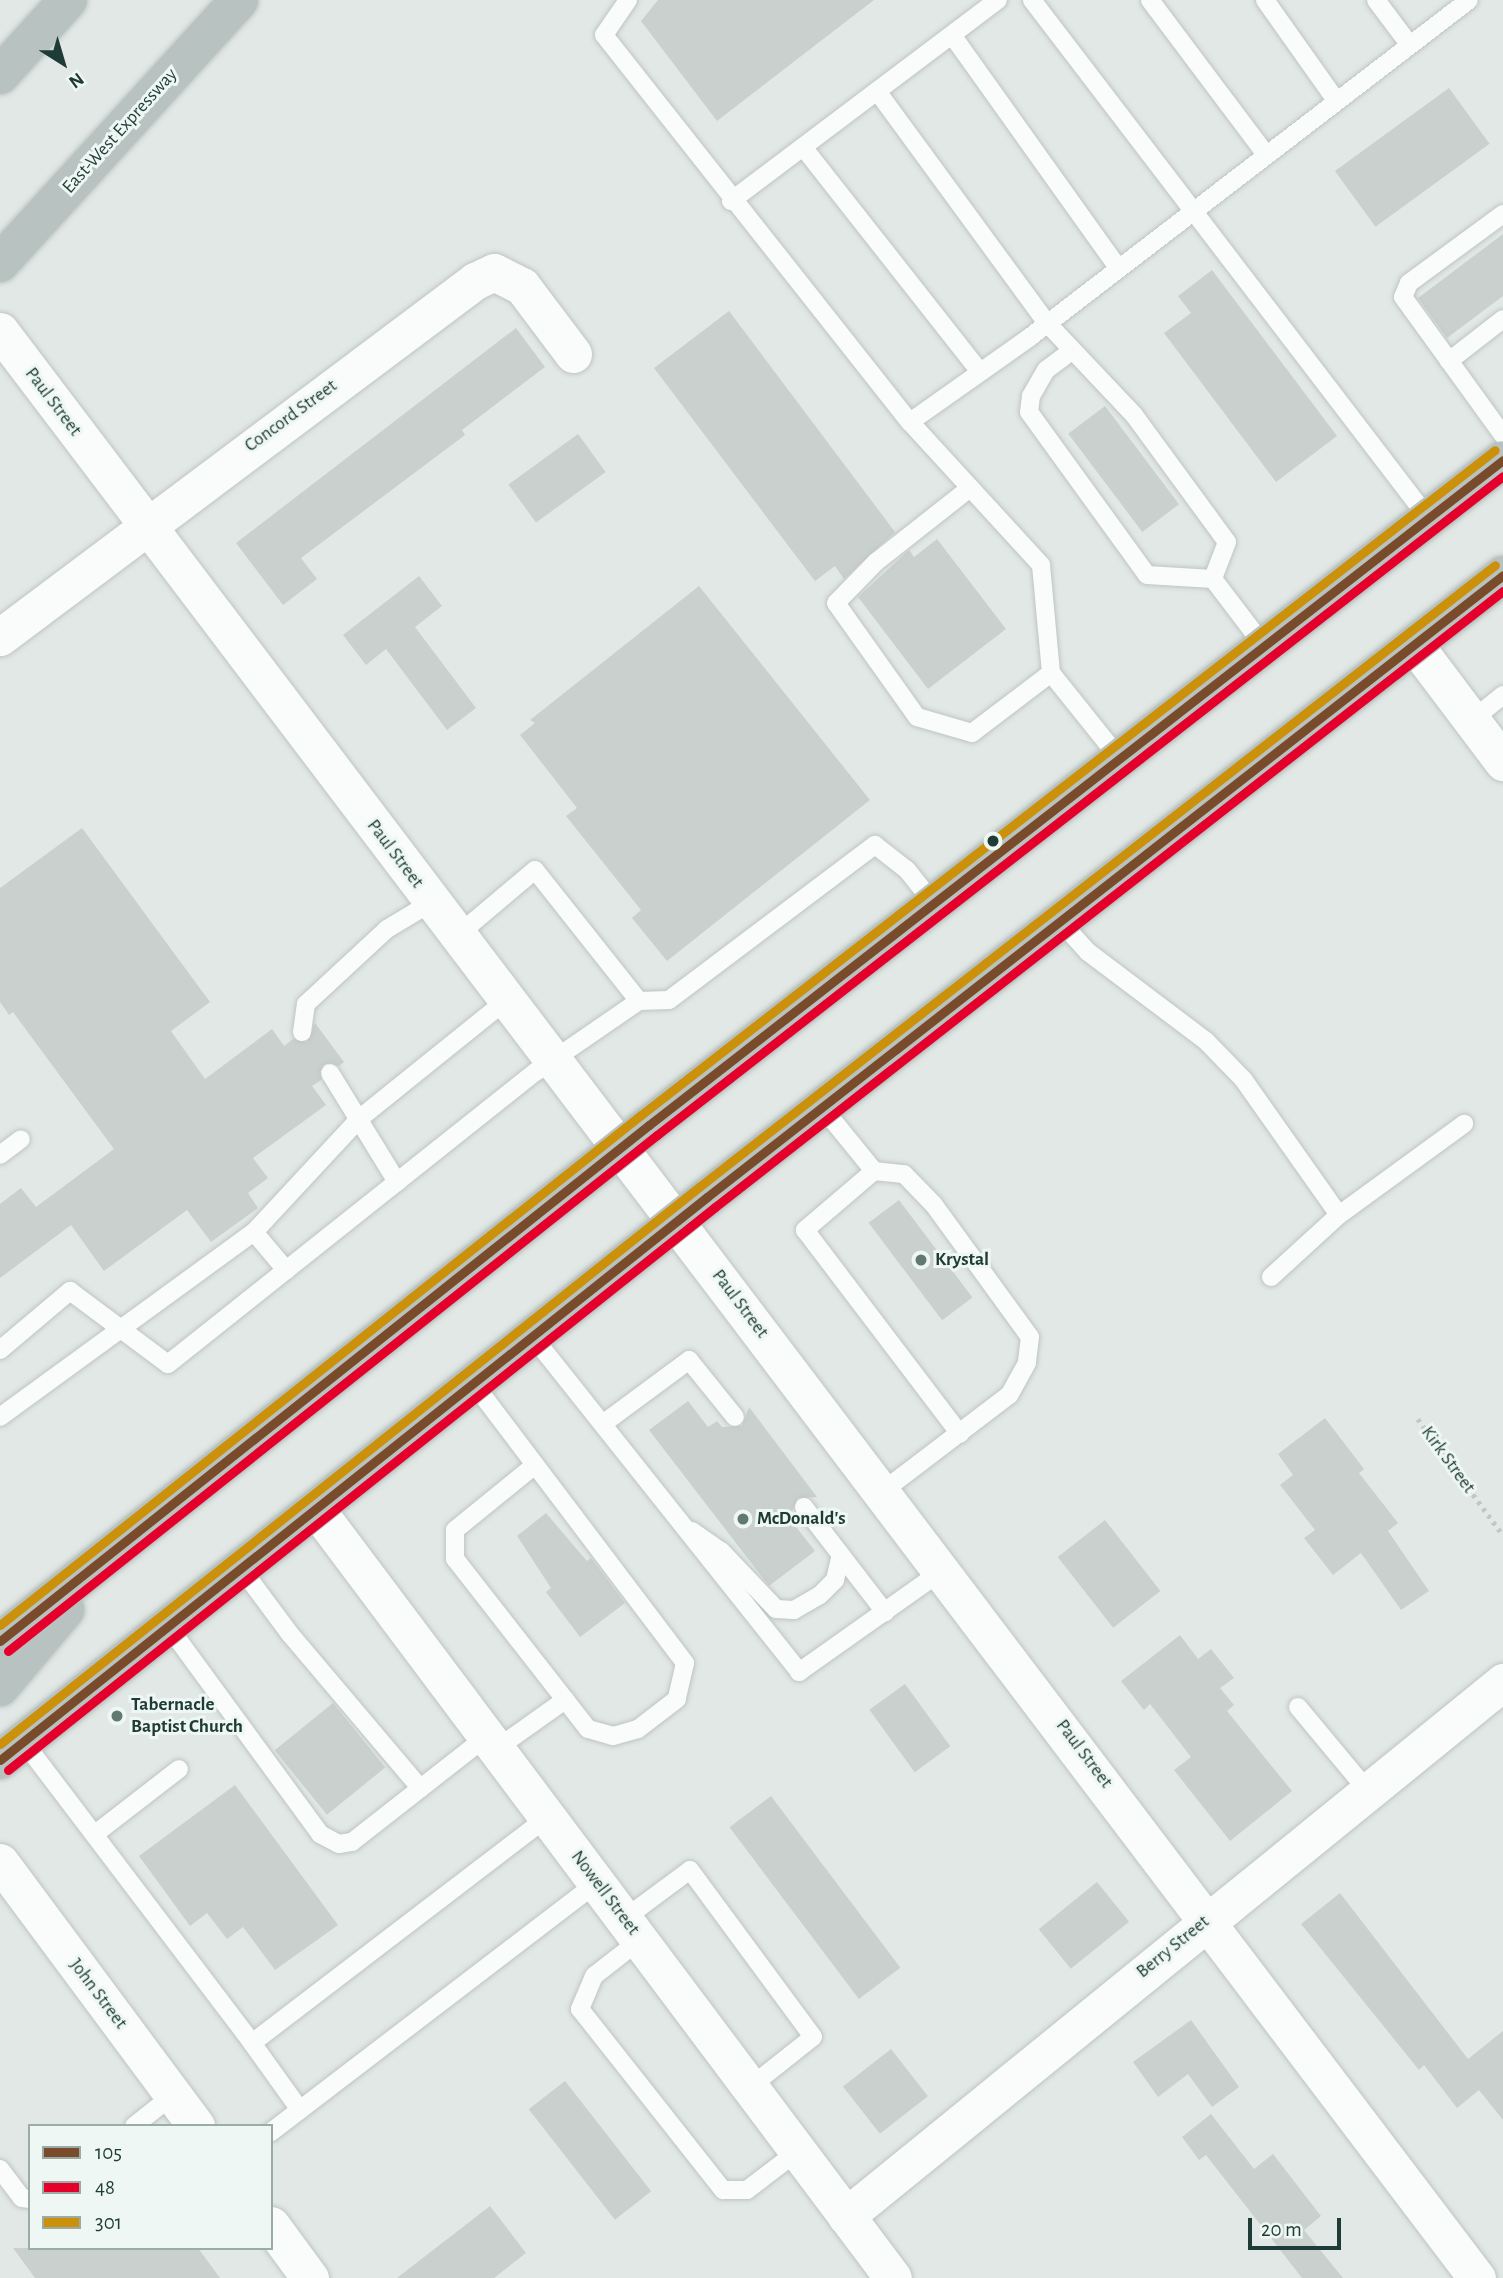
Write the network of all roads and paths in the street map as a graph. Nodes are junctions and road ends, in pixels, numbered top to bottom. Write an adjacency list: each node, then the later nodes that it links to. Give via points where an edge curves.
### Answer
1 (68, 0): 12 (highway)
2 (239, 0): 20 (highway, East-West Expressway)
3 (628, 0): 17 (lane, via 604,35)
4 (998, 0): 10 (lane)
5 (1032, 0): 18 (lane)
6 (1150, 0): 16 (lane)
7 (1265, 0): 14 (lane)
8 (1376, 0): 11 (lane)
9 (1469, 0): 11 (lane)
10 (952, 35): 13 (lane); 21 (lane)
11 (1409, 44): 14 (lane)
12 (0, 75)
13 (877, 91): 15 (lane); 23 (lane)
14 (1335, 99): 16 (lane)
15 (803, 147): 17 (lane); 28 (lane)
16 (1265, 153): 18 (lane)
17 (731, 201): 29 (lane)
18 (1193, 209): 21 (lane); 33 (lane)
19 (1503, 214): 27 (lane, via 1409,283 1403,297)
20 (0, 263)
21 (1118, 268): 23 (lane)
22 (1503, 319): 27 (lane)
23 (1048, 323): 25 (lane); 28 (lane)
24 (7, 340): 34 (street, Paul Street)
25 (1070, 352): 36 (lane, via 1134,415 1227,542); 36 (lane, via 1046,370 1031,396 1029,412 1147,575)
26 (573, 354): 34 (street, Concord Street, via 522,286 494,272 475,281)
27 (1448, 361): 30 (lane)
28 (980, 373): 29 (lane)
29 (910, 422): 32 (lane)
30 (1503, 435)
31 (1503, 460): 33 (highway)
32 (970, 488): 40 (lane, via 1041,565); 40 (lane, via 876,562 836,603 918,717 972,733)
33 (1429, 518): 39 (highway)
34 (145, 525): 37 (street, Concord Street); 45 (street, Paul Street)
35 (1503, 575): 38 (highway)
36 (1213, 579): 39 (lane)
37 (0, 637)
38 (1414, 644): 42 (street); 47 (highway)
39 (1264, 646): 43 (highway)
40 (1051, 673): 43 (lane)
41 (1503, 695): 42 (lane)
42 (1472, 720): 44 (street)
43 (1120, 759): 46 (highway)
44 (1503, 762)
45 (432, 902): 48 (street, Paul Street); 51 (lane, via 387,929 306,1004)
46 (934, 904): 50 (lane, via 907,870 875,845 669,1000); 58 (highway)
47 (1060, 921): 54 (highway); 62 (lane, via 1088,952 1206,1041 1243,1079)
48 (459, 934): 49 (street, Paul Street); 50 (lane, via 535,870)
49 (508, 999): 52 (street, Paul Street); 55 (lane)
50 (639, 1001): 52 (lane)
51 (302, 1032)
52 (554, 1058): 58 (street, Paul Street); 61 (lane)
53 (330, 1073): 55 (lane)
54 (822, 1107): 60 (lane); 63 (highway)
55 (360, 1118): 61 (lane); 64 (lane)
56 (1464, 1124): 62 (lane)
57 (21, 1139): 59 (lane)
58 (622, 1147): 63 (street, Paul Street); 82 (highway)
59 (0, 1155)
60 (874, 1171): 75 (lane, via 805,1230); 75 (lane, via 904,1174 934,1205 1030,1338 1027,1363 1010,1395)
61 (397, 1182): 65 (lane)
62 (1339, 1215): 66 (lane)
63 (678, 1222): 68 (highway); 77 (street, Paul Street)
64 (254, 1232): 65 (lane); 67 (lane)
65 (286, 1270): 67 (lane, via 168,1364)
66 (1271, 1277)
67 (125, 1330): 69 (lane, via 70,1291); 71 (lane)
68 (533, 1337): 70 (highway); 74 (lane)
69 (0, 1350)
70 (474, 1384): 76 (lane); 79 (highway)
71 (0, 1417)
72 (735, 1417): 74 (lane, via 689,1360)
73 (1418, 1419): 81 (path, Kirk Street)
74 (604, 1423): 80 (lane)
75 (960, 1434): 77 (lane)
76 (535, 1465): 91 (lane, via 455,1530 453,1545 455,1559); 91 (lane, via 685,1663 677,1699 638,1729 613,1736 588,1729)
77 (883, 1491): 85 (street, Paul Street)
78 (804, 1507): 83 (lane)
79 (316, 1509): 84 (highway); 93 (street, Nowell Street)
80 (678, 1521): 83 (lane, via 721,1551 776,1609 794,1610 820,1595 835,1580); 86 (lane, via 799,1671)
81 (1503, 1535)
82 (119, 1547): 88 (highway); 90 (highway)
83 (841, 1555): 86 (lane)
84 (241, 1568): 87 (highway); 96 (lane, via 290,1634)
85 (943, 1570): 86 (lane); 102 (street, Paul Street)
86 (885, 1612)
87 (168, 1626): 94 (highway); 96 (lane, via 320,1834 339,1844 352,1842)
88 (0, 1641)
89 (1503, 1682): 97 (street, Berry Street)
90 (0, 1687)
91 (565, 1700): 93 (lane)
92 (1298, 1707): 97 (lane)
93 (491, 1743): 96 (lane); 98 (street, Nowell Street)
94 (12, 1751): 99 (lane)
95 (179, 1769): 99 (lane)
96 (420, 1788)
97 (1368, 1791): 102 (street, Berry Street)
98 (548, 1817): 101 (street, Nowell Street); 104 (lane)
99 (95, 1834): 104 (lane)
100 (0, 1862): 106 (street, John Street)
101 (597, 1883): 103 (street, Nowell Street); 107 (lane)
102 (1208, 1918): 114 (street, Berry Street); 118 (street, Paul Street)
103 (632, 1930): 105 (street, Nowell Street); 105 (lane, via 690,1870 813,2037); 111 (lane, via 594,1976 580,2009 723,2190 747,2190)
104 (252, 2043): 107 (lane)
105 (750, 2087): 111 (street, Nowell Street)
106 (173, 2095): 108 (lane); 109 (street, John Street)
107 (300, 2110): 110 (lane)
108 (137, 2124)
109 (195, 2124)
110 (273, 2130)
111 (798, 2151): 114 (street, Nowell Street)
112 (0, 2169): 113 (lane, via 22,2198)
113 (28, 2199)
114 (846, 2216): 117 (street, Nowell Street)
115 (273, 2228): 116 (street)
116 (310, 2278)
117 (893, 2278)
118 (1477, 2278)

